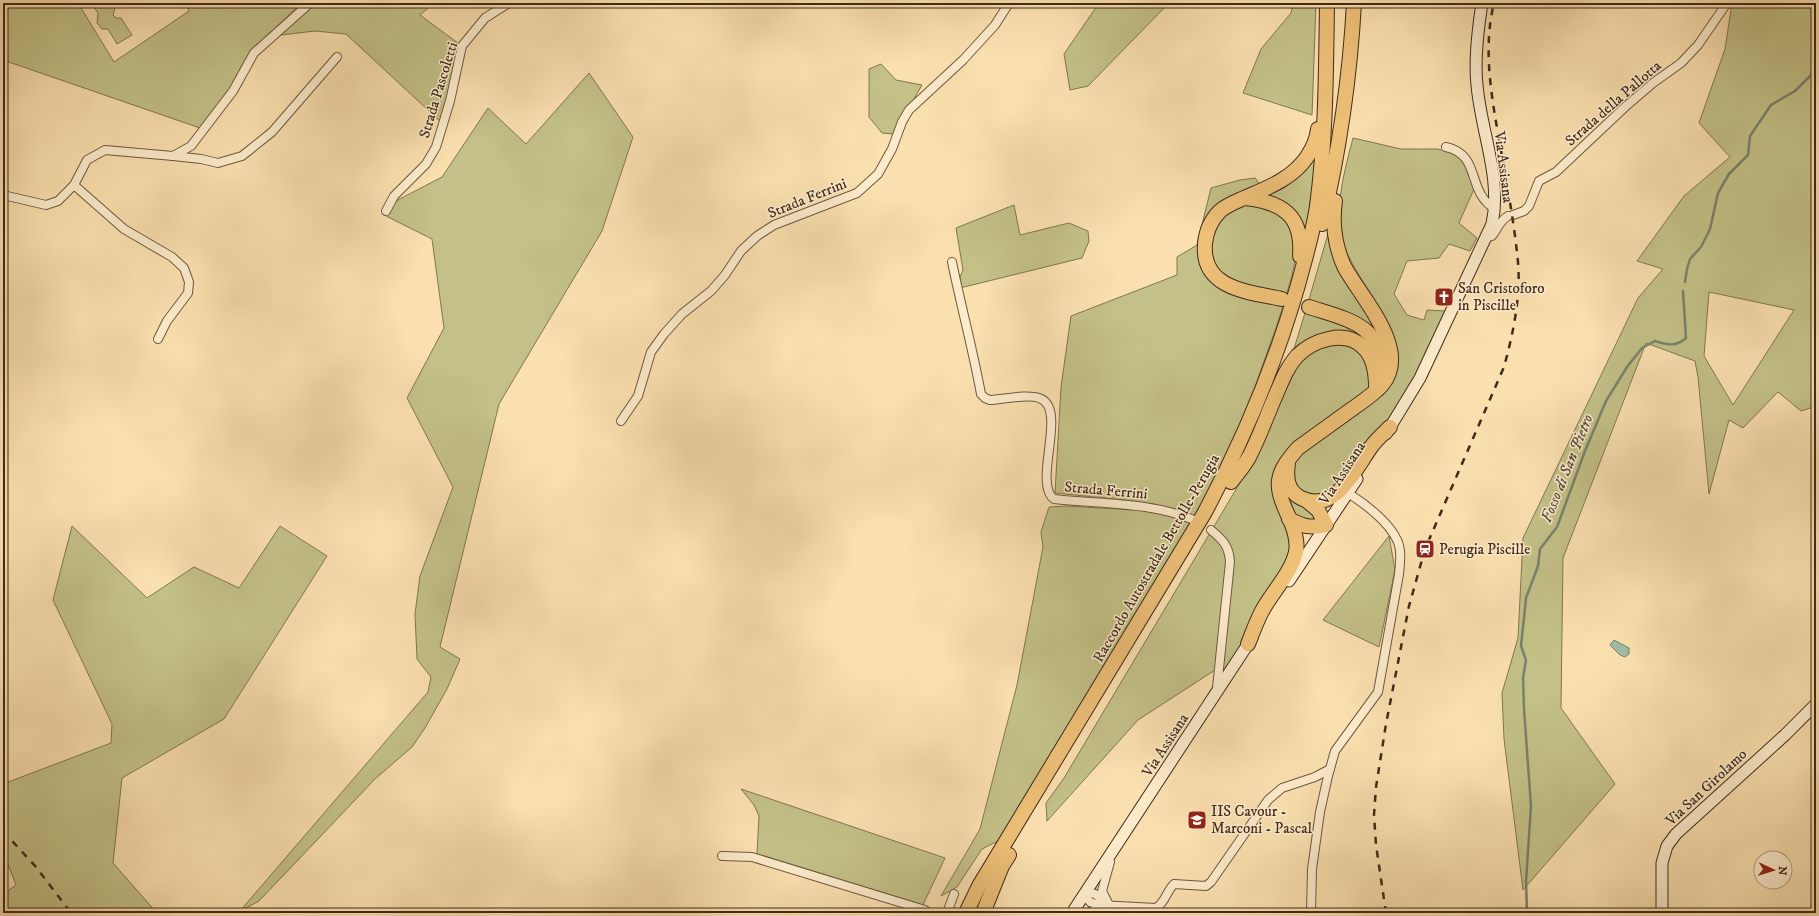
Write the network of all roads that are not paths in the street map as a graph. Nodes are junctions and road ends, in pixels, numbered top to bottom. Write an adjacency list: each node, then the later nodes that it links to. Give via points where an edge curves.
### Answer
1 (310, 3): 12 (street, via 254,53 233,91 191,146)
2 (509, 3): 17 (street, Strada Pascoletti, via 485,18 462,46 450,101 436,147 426,164 394,196)
3 (1009, 3): 25 (street, Strada Ferrini, via 994,25 963,60 909,110 878,174 858,193 774,225 757,236 741,251 711,291 682,314 650,352 638,396)
4 (1322, 3): 15 (highway, via 1320,92 1317,136 1313,148 1297,170)
5 (1327, 3): 23 (highway, Raccordo Autostradale Bettolle-Perugia, via 1324,132 1316,207 1307,253)
6 (1354, 3): 10 (highway)
7 (1482, 3): 16 (main road, Via Assisana, via 1477,51 1477,86 1495,191)
8 (1727, 3): 18 (street, Strada della Pallotta, via 1698,46 1681,63 1653,83 1556,172 1539,181 1529,206 1524,211 1501,220 1497,230 1492,236)
9 (337, 57): 12 (street, via 272,132 242,156 218,163 201,158)
10 (1348, 75): 24 (highway, via 1347,114 1333,213 1335,234 1344,265 1376,312 1389,348 1390,369 1387,378 1382,386); 28 (highway, via 1326,211 1296,324 1272,390)
11 (1446, 147): 16 (street, via 1462,153 1481,196)
12 (173, 156): 13 (street, via 105,150 87,160)
13 (74, 185): 14 (street, via 58,201 46,205); 22 (street, via 124,228 172,257 184,268 189,282 188,293 167,321)
14 (3, 195)
15 (1244, 198): 20 (highway, via 1220,212 1206,235 1204,253 1210,269 1220,282 1234,288); 23 (highway, via 1265,200 1288,213 1300,239 1300,255 1277,333)
16 (1495, 208): 18 (main road, Via Assisana)
17 (386, 211)
18 (1487, 237): 26 (main road, Via Assisana, via 1420,378)
19 (952, 262): 32 (street, Strada Ferrini, via 981,394 990,400 1039,398 1049,406 1051,419 1047,484 1050,497 1146,507 1176,512)
20 (1282, 299)
21 (1309, 307): 24 (highway, via 1351,320 1375,340 1381,363)
22 (158, 339)
23 (1272, 366): 36 (highway, Raccordo Autostradale Bettolle-Perugia, via 1234,458)
24 (1374, 390): 27 (highway, via 1298,448); 28 (highway, via 1374,364 1357,342 1327,338 1308,347 1289,365 1248,458)
25 (621, 421)
26 (1390, 427): 29 (main road, Via Assisana); 30 (highway, via 1372,445 1338,493 1318,501)
27 (1288, 459): 30 (highway, via 1287,474 1291,490); 31 (highway, via 1281,471 1278,484 1279,496)
28 (1231, 482): 36 (highway, via 1213,517)
29 (1348, 492): 33 (main road, Via Assisana); 39 (street, via 1371,509 1397,540 1400,558 1378,692 1335,751)
30 (1306, 500): 33 (highway, via 1318,510)
31 (1289, 519): 33 (highway, via 1302,526); 35 (highway, via 1296,533 1296,551 1292,563 1261,613)
32 (1194, 520)
33 (1326, 524): 35 (main road, Via Assisana)
34 (1211, 530): 37 (street, via 1224,541 1230,562)
35 (1248, 644): 37 (main road, Via Assisana)
36 (1128, 650): 40 (highway)
37 (1216, 695): 41 (main road, Via Assisana)
38 (1816, 704): 54 (main road, Via San Girolamo, via 1666,846 1662,863)
39 (1330, 769): 46 (street, via 1282,788 1268,800 1206,886 1174,884 1168,889 1161,905); 53 (street, via 1320,812 1312,869)
40 (1049, 780): 49 (highway, via 979,886); 50 (highway, via 1002,866)
41 (1120, 839): 43 (main road, Via Assisana); 45 (street, via 1103,881 1102,891)
42 (722, 856): 47 (street, via 762,859)
43 (1085, 893): 45 (street, via 1086,898 1094,904); 51 (main road, Via Assisana)
44 (954, 894): 48 (street)
45 (1109, 905): 46 (street); 52 (street)
46 (1151, 910)
47 (928, 913)
48 (947, 913)
49 (966, 913)
50 (983, 913)
51 (1072, 913)
52 (1089, 913)
53 (1311, 913)
54 (1662, 913)

